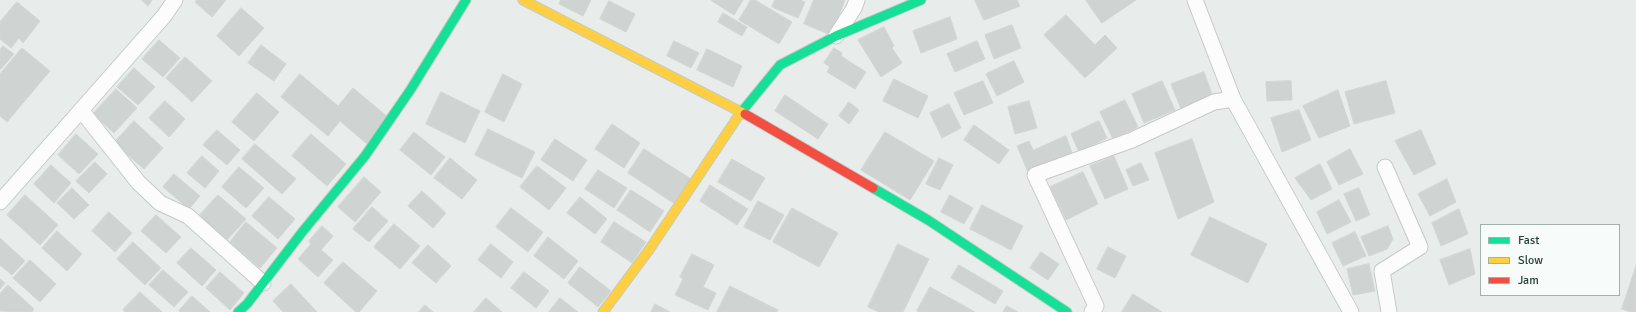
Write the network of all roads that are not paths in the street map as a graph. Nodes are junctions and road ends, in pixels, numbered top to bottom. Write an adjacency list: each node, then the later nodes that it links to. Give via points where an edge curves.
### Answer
1 (175, 0): 9 (street, via 164,16)
2 (466, 0): 13 (street, via 411,89 365,156)
3 (523, 0): 10 (street)
4 (857, 0): 7 (street)
5 (921, 0): 7 (street)
6 (1195, 0): 8 (street)
7 (836, 36): 10 (street, via 780,65)
8 (1233, 99): 17 (street, via 1214,102 1132,140 1035,175 1096,306); 18 (street)
9 (81, 110): 12 (street); 13 (street, via 138,182 160,203 188,216)
10 (741, 111): 15 (street, via 649,250); 16 (street, via 928,220)
11 (1385, 167): 19 (street, via 1420,247 1382,271)
12 (0, 202)
13 (263, 283): 14 (street)
14 (238, 312)
15 (603, 312)
16 (1067, 312)
17 (1092, 312)
18 (1351, 312)
19 (1389, 312)

